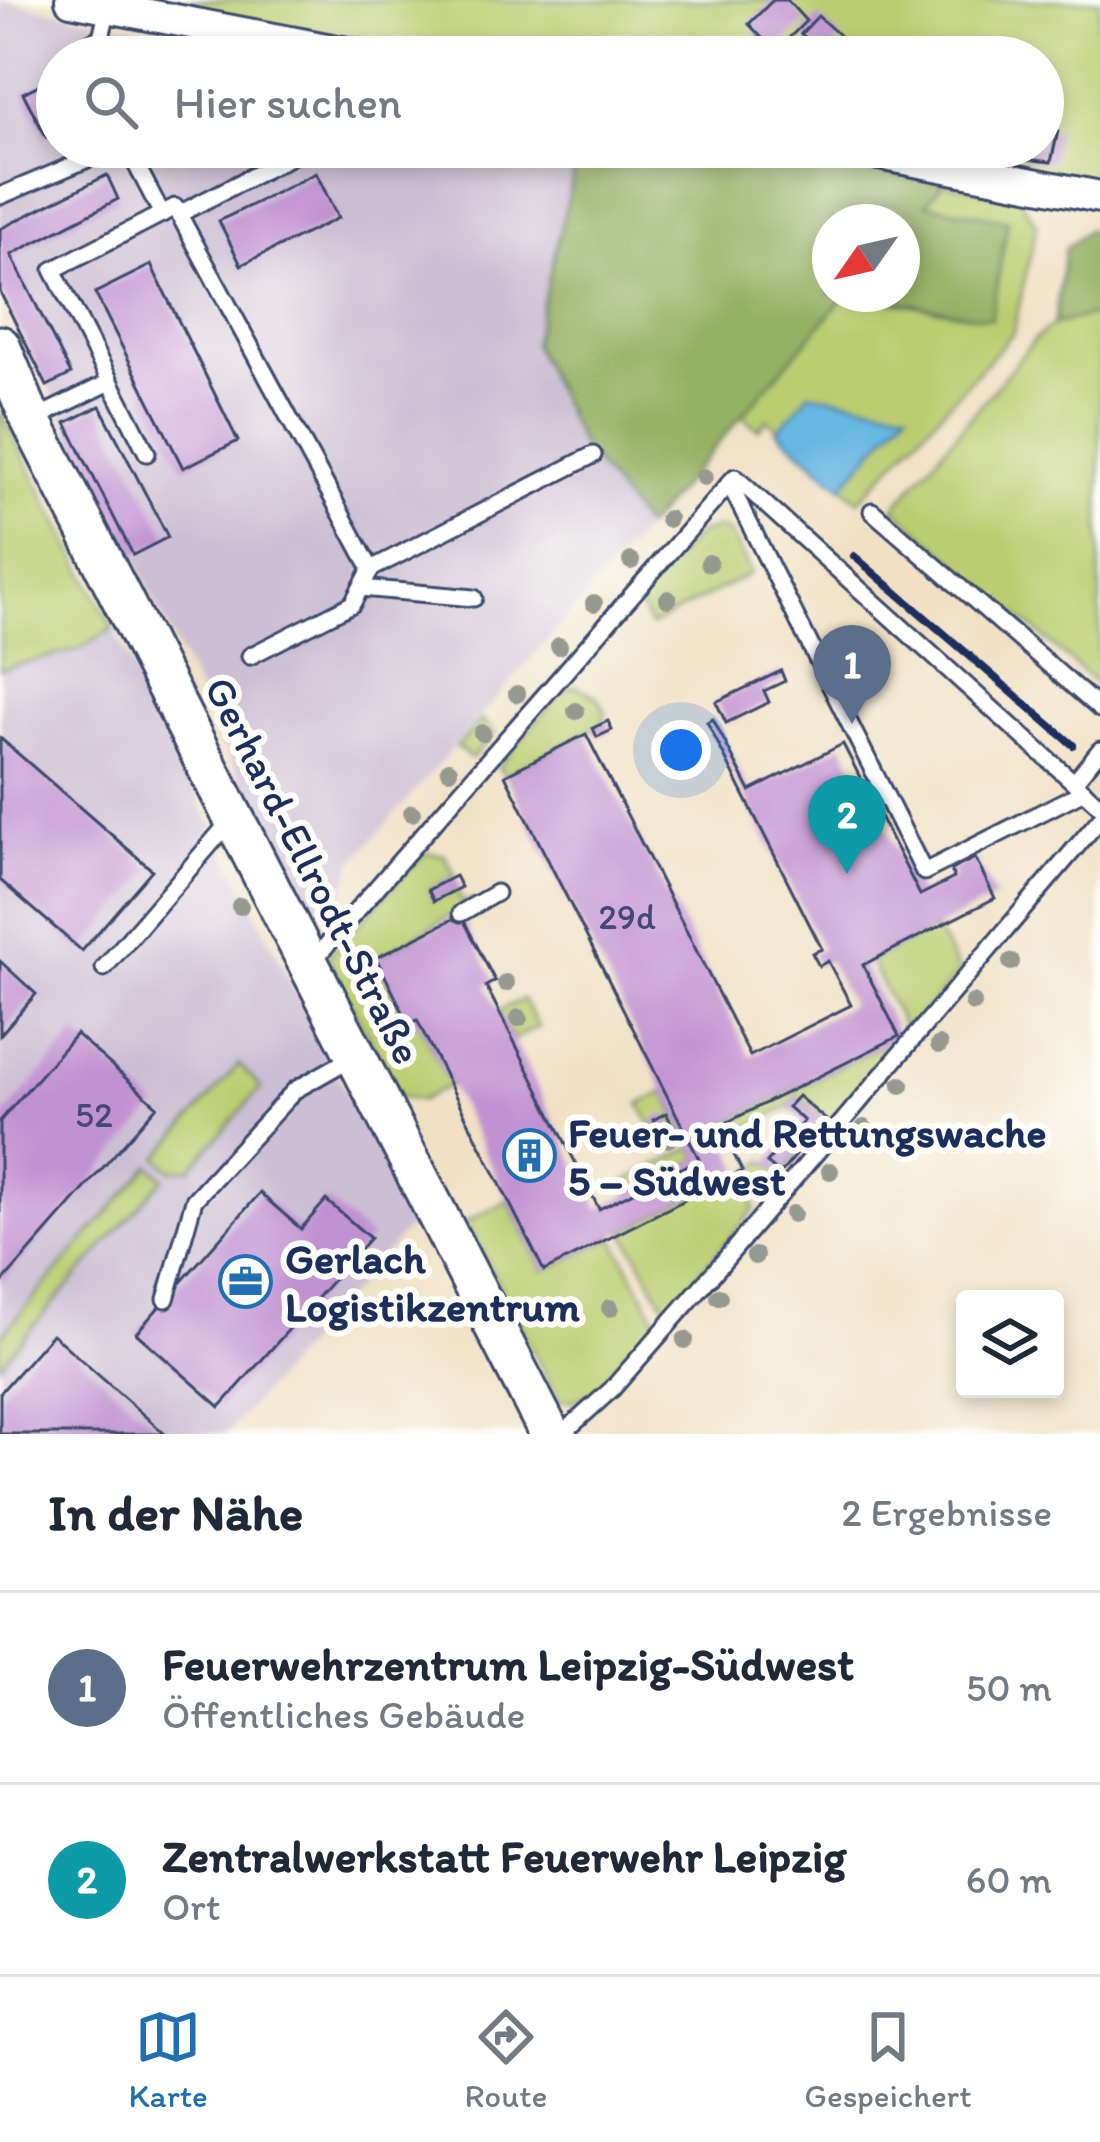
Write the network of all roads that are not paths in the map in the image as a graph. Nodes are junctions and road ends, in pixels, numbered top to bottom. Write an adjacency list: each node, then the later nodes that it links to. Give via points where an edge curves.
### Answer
1 (71, 0): 2 (street)
2 (109, 8): 3 (lane); 4 (street)
3 (101, 36)
4 (257, 36)
5 (66, 168): 9 (lane)
6 (140, 168): 11 (lane)
7 (266, 168): 11 (lane)
8 (951, 168): 10 (street)
9 (0, 196)
10 (1100, 197)
11 (170, 214): 13 (lane, via 53,270); 19 (lane)
12 (0, 346): 14 (main road, Gerhard-Ellrodt-Straße)
13 (110, 382): 14 (lane); 15 (lane)
14 (31, 420): 27 (main road, Gerhard-Ellrodt-Straße)
15 (147, 453)
16 (593, 455): 19 (lane)
17 (729, 483): 25 (lane, via 735,477); 25 (lane, via 924,872); 31 (lane)
18 (872, 512): 23 (lane)
19 (371, 569): 20 (lane)
20 (361, 588): 21 (lane); 22 (lane, via 352,604)
21 (474, 598)
22 (250, 656)
23 (1100, 710)
24 (1100, 750): 25 (lane)
25 (1079, 787): 26 (lane)
26 (1100, 806)
27 (233, 818): 31 (main road, Gerhard-Ellrodt-Straße); 32 (lane)
28 (1100, 819): 36 (lane, via 612,1389)
29 (496, 893): 30 (lane)
30 (461, 913)
31 (309, 964): 33 (main road, Gerhard-Ellrodt-Straße)
32 (104, 968)
33 (355, 1055): 34 (lane, via 296,1090 194,1199); 35 (main road, Gerhard-Ellrodt-Straße)
34 (166, 1299)
35 (550, 1434)
36 (562, 1434)

